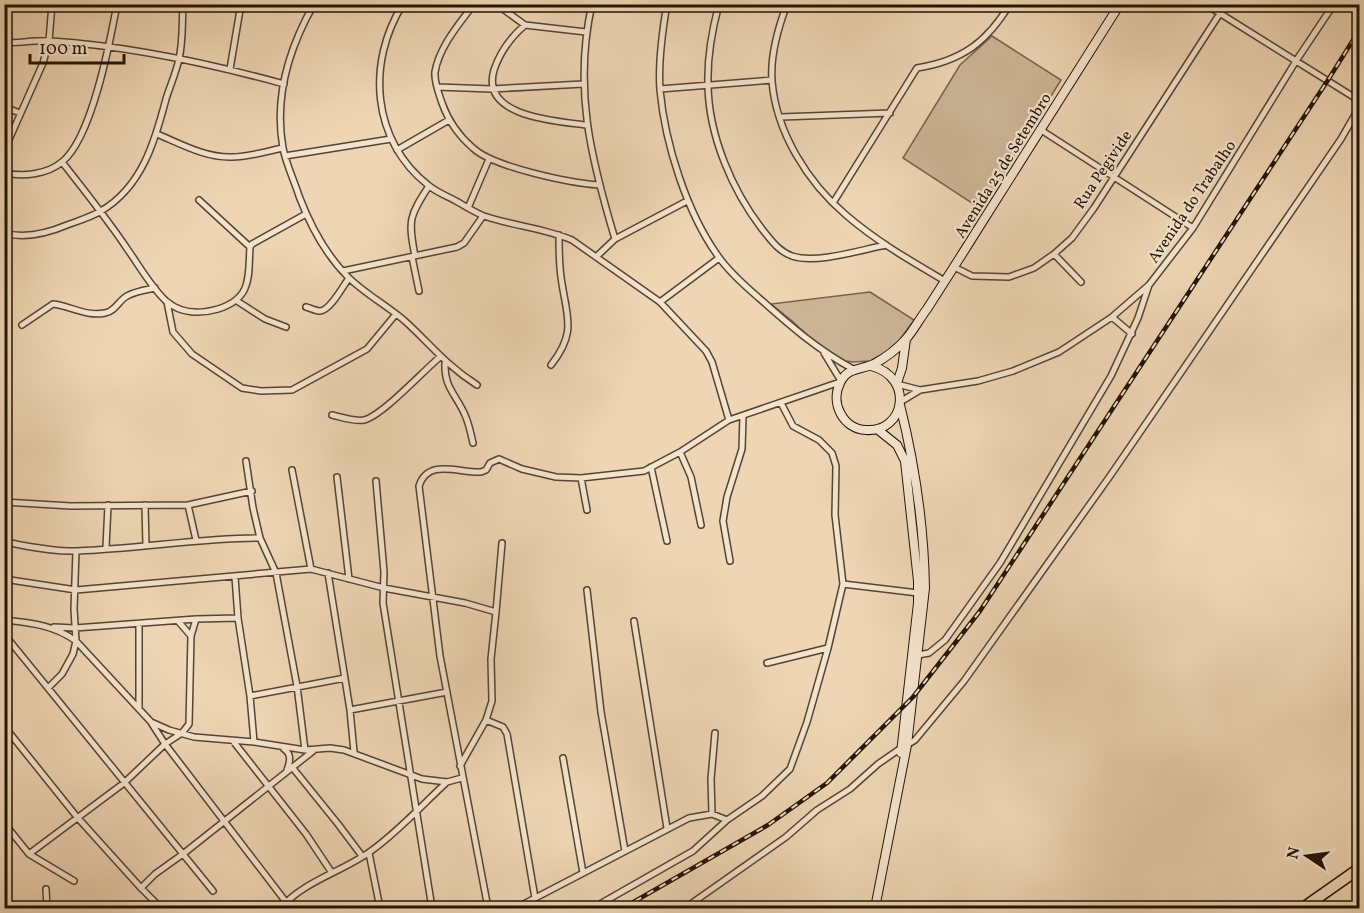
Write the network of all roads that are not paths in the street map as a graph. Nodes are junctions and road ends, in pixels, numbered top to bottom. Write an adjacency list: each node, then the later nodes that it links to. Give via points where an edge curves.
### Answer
1 (52, 4): 21 (street)
2 (117, 4): 23 (street)
3 (183, 4): 24 (street)
4 (242, 4): 26 (street)
5 (314, 4): 28 (street, via 300,29)
6 (403, 4): 44 (street, via 383,50 379,79 382,112)
7 (474, 4): 31 (street, via 441,55 435,73)
8 (496, 4): 19 (street)
9 (592, 4): 20 (street)
10 (667, 4): 33 (street)
11 (718, 4): 30 (street)
12 (787, 4): 27 (street, via 774,47)
13 (1010, 4): 38 (street, via 990,33 973,48 956,59 917,68)
14 (1120, 4): 42 (street, Avenida 25 de Setembro)
15 (1205, 4): 18 (street)
16 (1226, 4): 18 (street, Rua Pegivide)
17 (1334, 4): 25 (street, Avenida do Trabalho)
18 (1220, 14): 25 (street); 52 (street, Rua Pegivide)
19 (525, 25): 20 (street); 32 (street, via 497,59)
20 (586, 32): 29 (street)
21 (49, 41): 22 (street); 23 (street); 37 (street)
22 (4, 43)
23 (109, 48): 24 (street); 50 (street, via 83,132)
24 (179, 59): 26 (street); 43 (street)
25 (1296, 61): 34 (street); 62 (street, Avenida do Trabalho)
26 (230, 69): 28 (street)
27 (772, 80): 30 (street); 39 (street)
28 (284, 84): 45 (street, via 280,110)
29 (584, 84): 32 (street); 41 (street)
30 (708, 86): 33 (street); 66 (street, via 719,147 731,176 748,211 780,250 814,258)
31 (437, 87): 32 (street); 40 (street)
32 (492, 89): 41 (street, via 501,103 518,112)
33 (660, 89): 56 (street)
34 (1359, 101)
35 (1359, 106): 177 (street, via 1341,139 1110,476 964,681 915,740)
36 (4, 107): 37 (street)
37 (20, 112): 47 (street)
38 (890, 113): 39 (street); 57 (street)
39 (781, 117): 57 (street, via 802,165)
40 (449, 120): 46 (street); 49 (street, via 473,148)
41 (586, 125): 53 (street)
42 (1041, 129): 52 (street); 72 (street, Avenida 25 de Setembro)
43 (157, 134): 45 (street, via 214,156 252,155); 59 (street, via 136,177)
44 (391, 139): 46 (street); 48 (street)
45 (283, 148): 48 (street)
46 (397, 150): 54 (street)
47 (4, 151)
48 (285, 156): 60 (street)
49 (489, 159): 53 (street, via 577,184); 58 (street)
50 (62, 162): 51 (street, via 28,174); 59 (street)
51 (4, 172)
52 (1113, 178): 62 (street); 68 (street, Rua Pegivide, via 1072,238)
53 (599, 185): 65 (street)
54 (429, 186): 58 (street); 69 (street, via 412,215)
55 (199, 200): 67 (street)
56 (687, 201): 65 (street); 71 (street)
57 (833, 203): 66 (street)
58 (468, 208): 61 (street)
59 (101, 211): 63 (street, via 33,235); 78 (street)
60 (306, 214): 67 (street); 73 (street, via 325,249)
61 (483, 216): 64 (street); 69 (street, via 464,243)
62 (1192, 228): 77 (street, Avenida do Trabalho)
63 (4, 233)
64 (559, 235): 70 (street); 94 (street, via 560,276 569,323 567,341)
65 (615, 239): 70 (street)
66 (886, 246): 75 (street)
67 (250, 247): 80 (street, via 247,286)
68 (1054, 254): 72 (street, Rua Pegivide, via 1034,268 1009,277 972,276); 76 (street)
69 (414, 257): 73 (street); 79 (street)
70 (596, 257): 82 (street)
71 (719, 258): 82 (street); 90 (street)
72 (954, 267): 75 (street, Avenida 25 de Setembro)
73 (343, 271): 74 (street)
74 (349, 278): 83 (street, via 324,310); 84 (street)
75 (945, 281): 89 (street, Avenida 25 de Setembro)
76 (1081, 282)
77 (1149, 285): 85 (street, Avenida do Trabalho); 88 (street)
78 (155, 288): 81 (street); 86 (street, via 125,297 107,313 53,304)
79 (419, 291)
80 (237, 301): 81 (street, via 201,313); 87 (street)
81 (167, 302): 84 (street, via 173,332 192,354 242,388 261,391 292,390 366,349)
82 (660, 302): 106 (street, via 709,356)
83 (306, 307)
84 (396, 314): 91 (street)
85 (1112, 317): 88 (street); 100 (street, Avenida do Trabalho, via 1059,352 1013,371)
86 (22, 325)
87 (286, 327)
88 (1132, 334): 157 (street, via 1112,376 1000,563 945,640 929,653)
89 (906, 339): 95 (street, Avenida 25 de Setembro); 98 (street, Avenida 25 de Setembro)
90 (823, 352): 96 (street); 97 (street)
91 (440, 357): 92 (street); 104 (street, via 396,399 368,419)
92 (445, 363): 99 (street); 108 (street, via 448,386 464,413)
93 (7, 365): 101 (street)
94 (551, 365)
95 (871, 366): 96 (street); 98 (street, via 890,374)
96 (853, 369): 97 (street)
97 (840, 382): 102 (street); 107 (street, via 836,403 846,422 856,428)
98 (897, 384): 100 (street, Avenida do Trabalho); 103 (street)
99 (477, 385)
100 (920, 390): 103 (street, Avenida do Trabalho)
101 (4, 400)
102 (781, 403): 105 (street); 138 (street, via 793,426 819,440 832,453)
103 (900, 403): 107 (street, via 894,417); 157 (street, via 913,455 925,564)
104 (332, 415)
105 (743, 416): 106 (street); 131 (street, via 742,449 723,521)
106 (729, 420): 109 (street)
107 (877, 429): 142 (street, via 897,446 905,461)
108 (473, 443)
109 (680, 452): 111 (street); 122 (street, via 691,477)
110 (246, 461): 116 (street)
111 (651, 467): 114 (street); 125 (street)
112 (292, 470): 132 (street)
113 (338, 477): 137 (street)
114 (581, 478): 121 (street); 143 (street, via 542,474 499,459 481,472 427,471 419,486)
115 (376, 481): 139 (street)
116 (252, 491): 120 (street); 123 (street)
117 (4, 502): 118 (street)
118 (108, 505): 119 (street); 129 (street)
119 (145, 505): 120 (street); 128 (street)
120 (188, 505): 124 (street)
121 (587, 510)
122 (701, 525)
123 (260, 538): 124 (street); 133 (street)
124 (196, 540): 128 (street)
125 (667, 541)
126 (4, 542): 130 (street)
127 (502, 543): 144 (street)
128 (146, 546): 129 (street)
129 (106, 548): 130 (street)
130 (76, 551): 140 (street)
131 (730, 561)
132 (310, 569): 133 (street); 134 (street)
133 (276, 573): 135 (street); 160 (street)
134 (328, 573): 137 (street); 159 (street)
135 (236, 577): 140 (street); 145 (street)
136 (4, 579): 140 (street)
137 (349, 579): 139 (street)
138 (843, 584): 142 (street); 156 (street)
139 (384, 588): 143 (street); 164 (street)
140 (74, 590): 152 (street)
141 (587, 590): 197 (street, via 601,712)
142 (918, 593): 177 (street)
143 (434, 597): 144 (street); 162 (street)
144 (496, 612): 167 (street, via 492,701)
145 (238, 618): 146 (street); 163 (street)
146 (196, 619): 148 (street); 154 (street)
147 (4, 620): 151 (street)
148 (178, 621): 150 (street); 154 (street)
149 (634, 621): 196 (street)
150 (140, 624): 152 (street); 165 (street)
151 (53, 627): 152 (street); 155 (street)
152 (75, 628): 155 (street)
153 (4, 634): 161 (street)
154 (191, 636): 169 (street)
155 (76, 641): 161 (street, via 62,674); 165 (street)
156 (828, 648): 158 (street); 193 (street, via 790,769 762,796)
157 (918, 655): 177 (street)
158 (767, 663)
159 (345, 678): 160 (street); 166 (street)
160 (297, 686): 163 (street); 179 (street)
161 (48, 688): 188 (street)
162 (447, 692): 164 (street); 183 (street)
163 (250, 696): 175 (street)
164 (399, 702): 166 (street); 185 (street)
165 (139, 709): 168 (street)
166 (350, 710): 181 (street)
167 (486, 720): 183 (street); 209 (street, via 503,727 507,734)
168 (151, 722): 171 (street); 176 (street)
169 (189, 724): 171 (street); 173 (street)
170 (4, 726): 192 (street)
171 (182, 733): 173 (street); 176 (street)
172 (715, 733): 191 (street)
173 (194, 737): 174 (street)
174 (233, 741): 175 (street); 189 (street)
175 (254, 742): 178 (street)
176 (165, 744): 188 (street); 194 (street)
177 (904, 746): 219 (street); 220 (street)
178 (280, 747): 179 (street); 184 (street, via 289,753)
179 (305, 750): 180 (street)
180 (313, 751): 181 (street, via 330,748); 184 (street)
181 (354, 752): 185 (street)
182 (563, 758): 204 (street)
183 (460, 766): 186 (street)
184 (290, 768): 189 (street); 201 (street)
185 (409, 773): 187 (street); 190 (street)
186 (462, 778): 187 (street); 216 (street)
187 (447, 782): 190 (street)
188 (124, 783): 192 (street); 200 (street)
189 (267, 786): 194 (street); 203 (street)
190 (416, 814): 198 (street); 215 (street)
191 (712, 814): 193 (street); 196 (street, via 689,818)
192 (77, 817): 199 (street); 206 (street)
193 (727, 820): 218 (street, via 693,851)
194 (224, 821): 200 (street); 210 (street)
195 (4, 823): 199 (street)
196 (668, 828): 197 (street)
197 (625, 851): 204 (street)
198 (369, 853): 201 (street); 214 (street)
199 (29, 854): 205 (street)
200 (183, 854): 206 (street); 208 (street)
201 (362, 856): 203 (street)
202 (1359, 868): 221 (highway)
203 (332, 873): 210 (street, via 298,892)
204 (583, 873): 209 (street)
205 (75, 881)
206 (141, 888): 212 (street)
207 (46, 889): 211 (street)
208 (213, 891)
209 (535, 898): 217 (street)
210 (287, 905): 213 (street)
211 (47, 909)
212 (161, 909)
213 (280, 909)
214 (380, 909)
215 (432, 909)
216 (488, 909)
217 (516, 909)
218 (593, 909)
219 (685, 909)
220 (875, 909)
221 (1303, 909)

